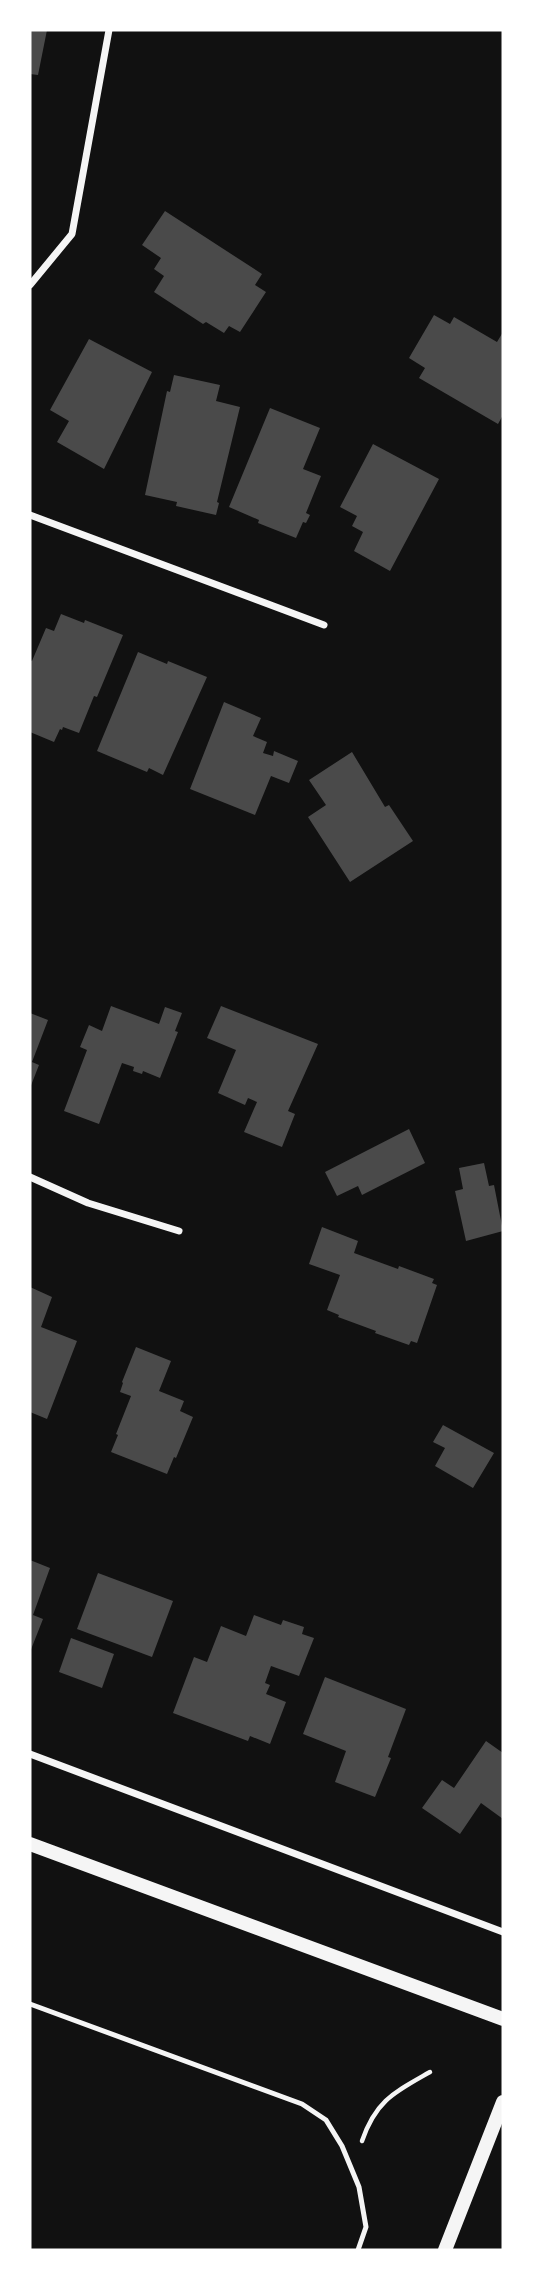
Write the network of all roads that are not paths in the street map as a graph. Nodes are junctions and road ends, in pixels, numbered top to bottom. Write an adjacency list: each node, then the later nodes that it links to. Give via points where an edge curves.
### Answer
1 (109, 30): 2 (street, via 72,233)
2 (30, 285)
3 (30, 515): 4 (street)
4 (324, 625)
5 (30, 1177): 6 (street, via 88,1203)
6 (179, 1231)
7 (30, 1754): 9 (street)
8 (30, 1844): 11 (main road)
9 (503, 1932)
10 (30, 2004): 13 (lane, via 302,2105 326,2120 359,2186 366,2227)
11 (503, 2020)
12 (503, 2102): 14 (main road)
13 (358, 2250)
14 (445, 2250)

